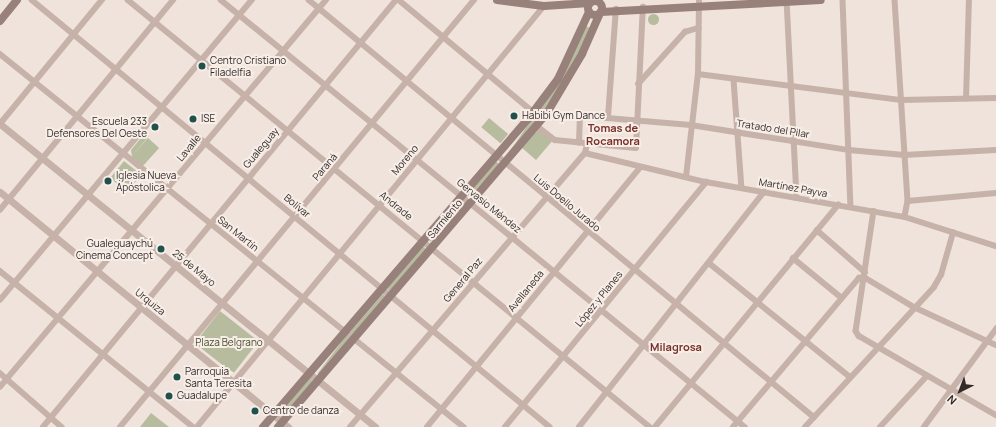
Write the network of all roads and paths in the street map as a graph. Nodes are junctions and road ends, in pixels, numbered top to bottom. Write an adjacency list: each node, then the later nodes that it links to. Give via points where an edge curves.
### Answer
1 (11, 0): 28 (main road)
2 (17, 0): 30 (main road)
3 (32, 0): 33 (street, Bolívar)
4 (102, 0): 33 (street)
5 (128, 0): 31 (street, Andrade)
6 (173, 0): 31 (street)
7 (221, 0): 29 (street, Gervasio Méndez)
8 (252, 0): 29 (street)
9 (309, 0): 26 (street, Luis Doello Jurado)
10 (326, 0): 26 (street, Lavalle)
11 (396, 0): 35 (street, Gualeguay)
12 (399, 0): 34 (street)
13 (474, 0): 34 (street, Paraná)
14 (498, 0): 23 (main road)
15 (822, 0): 19 (main road)
16 (843, 0): 48 (street)
17 (895, 0): 52 (street)
18 (969, 0): 51 (street)
19 (787, 1): 21 (main road); 47 (street)
20 (573, 3): 22 (main road); 23 (main road)
21 (699, 3): 25 (main road); 32 (street)
22 (590, 5): 24 (main road); 24 (main road); 54 (main road, Sarmiento, via 558,79)
23 (544, 6): 40 (street, Moreno)
24 (601, 6): 27 (main road); 56 (main road, Sarmiento, via 576,66)
25 (643, 7): 27 (main road); 45 (street)
26 (319, 8): 35 (street, Luis Doello Jurado); 36 (street, Lavalle)
27 (616, 8): 58 (street)
28 (0, 13)
29 (239, 15): 36 (street, Gervasio Méndez); 38 (street)
30 (0, 21)
31 (155, 22): 38 (street, Andrade); 39 (street)
32 (698, 28): 41 (street); 45 (street, via 685,32)
33 (74, 35): 39 (street, Bolívar); 43 (street)
34 (443, 36): 40 (street); 44 (street, Paraná)
35 (360, 42): 44 (street, Luis Doello Jurado); 46 (street, Gualeguay)
36 (284, 51): 46 (street, Gervasio Méndez); 49 (street, Lavalle)
37 (0, 54): 43 (street, San Martín)
38 (202, 60): 49 (street, Andrade); 53 (street)
39 (116, 69): 53 (street, Bolívar); 57 (street)
40 (488, 73): 54 (street); 59 (street, Moreno)
41 (698, 74): 42 (street); 64 (street)
42 (734, 80): 47 (street); 67 (street)
43 (35, 82): 57 (street, San Martín); 62 (street)
44 (407, 82): 59 (street, Luis Doello Jurado); 63 (street, Paraná)
45 (638, 84): 61 (street)
46 (326, 85): 63 (street, Gervasio Méndez); 66 (street, Gualeguay)
47 (790, 86): 48 (street); 68 (street)
48 (846, 94): 52 (street); 72 (street)
49 (246, 95): 66 (street, Andrade); 69 (street, Lavalle)
50 (996, 98): 51 (street)
51 (966, 99): 52 (street)
52 (901, 100): 76 (street)
53 (162, 107): 69 (street, Bolívar); 74 (street)
54 (536, 109): 56 (street); 60 (main road, Sarmiento)
55 (580, 115): 56 (street, Tratado del Pilar); 58 (street, Tratado del Pilar); 70 (street)
56 (545, 116): 65 (main road, Sarmiento)
57 (78, 117): 74 (street, San Martín); 78 (street)
58 (608, 117): 61 (street, Tratado del Pilar)
59 (452, 118): 77 (street, Luis Doello Jurado); 79 (street, Moreno)
60 (528, 119): 65 (street); 77 (main road, Sarmiento)
61 (637, 120): 64 (street, Tratado del Pilar); 71 (street, via 636,148)
62 (0, 124): 78 (street, 25 de Mayo)
63 (373, 124): 79 (street, Gervasio Méndez); 81 (street, Paraná)
64 (691, 125): 67 (street, Tratado del Pilar); 83 (street)
65 (536, 127): 70 (street, via 555,140); 80 (main road, Sarmiento)
66 (288, 130): 81 (street, Andrade); 84 (street, Gualeguay)
67 (738, 132): 68 (street, Tratado del Pilar); 87 (street)
68 (793, 141): 72 (street, Tratado del Pilar); 94 (street)
69 (206, 143): 84 (street, Bolívar); 86 (street, Lavalle)
70 (579, 143): 71 (street)
71 (587, 144): 75 (street, General Paz)
72 (849, 150): 76 (street, Tratado del Pilar); 100 (street)
73 (996, 150): 76 (street, Tratado del Pilar)
74 (123, 153): 86 (street, San Martín); 91 (street)
75 (585, 153): 82 (street, Martínez Payva); 93 (street, General Paz)
76 (904, 155): 96 (street)
77 (497, 156): 80 (street, Luis Doello Jurado); 92 (main road, Sarmiento)
78 (43, 159): 91 (street, 25 de Mayo); 95 (street)
79 (418, 159): 92 (street, Gervasio Méndez); 98 (street, Moreno)
80 (505, 163): 93 (street, Luis Doello Jurado); 97 (main road, Sarmiento)
81 (336, 168): 98 (street, Andrade); 103 (street, Paraná)
82 (640, 168): 83 (street, Martínez Payva); 108 (street, Avellaneda)
83 (686, 177): 85 (street, Martínez Payva)
84 (248, 178): 103 (street, Bolívar); 105 (street, Gualeguay)
85 (706, 182): 87 (street, Martínez Payva); 120 (street, López y Planes)
86 (167, 188): 105 (street, San Martín); 107 (street, Lavalle)
87 (742, 188): 89 (street, Martínez Payva)
88 (0, 192): 95 (street, Urquiza)
89 (764, 192): 94 (street, Martínez Payva); 118 (street)
90 (996, 193): 96 (street)
91 (88, 195): 107 (street, 25 de Mayo); 110 (street)
92 (462, 195): 97 (street, Gervasio Méndez); 112 (main road, Sarmiento)
93 (546, 197): 108 (street, Luis Doello Jurado); 111 (street, General Paz)
94 (797, 198): 99 (street, Martínez Payva)
95 (9, 199): 101 (street); 110 (street, Urquiza)
96 (908, 201): 104 (street)
97 (471, 203): 111 (street, Gervasio Méndez); 114 (main road, Sarmiento)
98 (380, 204): 112 (street, Andrade); 115 (street, Moreno)
99 (838, 204): 100 (street, Martínez Payva); 106 (street)
100 (851, 207): 102 (street, Martínez Payva)
101 (0, 210)
102 (874, 210): 104 (street, Martínez Payva); 124 (street)
103 (295, 216): 115 (street, Bolívar); 117 (street, Paraná)
104 (905, 216): 109 (street, Martínez Payva)
105 (211, 223): 117 (street, San Martín); 119 (street, Gualeguay)
106 (817, 230): 116 (street); 124 (street)
107 (131, 231): 119 (street, 25 de Mayo); 122 (street, Lavalle)
108 (587, 232): 120 (street, Luis Doello Jurado); 123 (street, Avellaneda)
109 (953, 234): 113 (street, Martínez Payva); 135 (street, via 938,281)
110 (54, 236): 122 (street, Urquiza); 126 (street)
111 (512, 236): 123 (street, Gervasio Méndez); 125 (street, General Paz)
112 (424, 240): 114 (street, Andrade); 127 (main road, Sarmiento)
113 (996, 246)
114 (433, 248): 125 (street, Andrade); 128 (main road, Sarmiento)
115 (340, 254): 127 (street, Bolívar); 129 (street, Moreno)
116 (793, 258): 130 (street); 132 (street)
117 (257, 261): 129 (street, San Martín); 133 (street, Paraná)
118 (709, 263): 132 (street); 134 (street)
119 (176, 266): 133 (street, 25 de Mayo); 136 (street, Gualeguay)
120 (634, 270): 134 (street, Luis Doello Jurado); 137 (street, López y Planes)
121 (0, 271): 126 (street)
122 (96, 271): 136 (street, Urquiza); 139 (street, Lavalle)
123 (555, 271): 137 (street, Gervasio Méndez); 138 (street, Avellaneda)
124 (865, 274): 130 (street); 135 (street); 151 (street, via 856,331)
125 (473, 282): 138 (street, Andrade); 141 (street, General Paz)
126 (14, 283): 131 (street); 139 (street)
127 (383, 290): 128 (street, Bolívar); 142 (main road, Sarmiento)
128 (392, 297): 141 (street, Bolívar); 143 (main road, Sarmiento)
129 (303, 298): 142 (street, San Martín); 145 (street, Moreno)
130 (842, 298): 144 (street)
131 (0, 300)
132 (759, 301): 144 (street); 148 (street)
133 (222, 304): 145 (street, 25 de Mayo); 149 (street, Paraná)
134 (676, 305): 147 (street); 148 (street, Luis Doello Jurado)
135 (914, 307): 146 (street); 151 (street)
136 (142, 308): 149 (street, Urquiza); 152 (street, Gualeguay)
137 (601, 309): 147 (street, Gervasio Méndez); 153 (street, López y Planes)
138 (517, 317): 153 (street, Andrade); 154 (street, Avellaneda)
139 (58, 318): 152 (street); 160 (street, Lavalle)
140 (996, 329): 146 (street)
141 (433, 330): 154 (street, Bolívar); 157 (street, General Paz)
142 (344, 333): 143 (street, San Martín); 156 (main road, Sarmiento)
143 (354, 340): 157 (street, San Martín); 161 (main road, Sarmiento)
144 (806, 340): 158 (street); 164 (street)
145 (267, 341): 156 (street, 25 de Mayo); 162 (street, Moreno)
146 (988, 342): 150 (street); 168 (street)
147 (644, 344): 163 (street, Gervasio Méndez); 167 (street)
148 (723, 344): 163 (street); 164 (street, Luis Doello Jurado)
149 (188, 345): 162 (street, Urquiza); 166 (street, Paraná)
150 (996, 345)
151 (876, 347): 158 (street); 159 (street)
152 (103, 354): 166 (street); 174 (street, Gualeguay)
153 (564, 355): 167 (street, Andrade); 169 (street, López y Planes)
154 (477, 366): 169 (street, Bolívar); 170 (street, Avellaneda)
155 (0, 373): 160 (street)
156 (309, 373): 161 (street, 25 de Mayo); 171 (main road, Sarmiento)
157 (397, 374): 170 (street, San Martín); 172 (street, General Paz)
158 (850, 376): 175 (street)
159 (926, 377): 168 (street); 196 (street)
160 (7, 379): 165 (street, Lavalle); 174 (street)
161 (318, 381): 172 (street, 25 de Mayo); 177 (main road, Sarmiento)
162 (234, 382): 171 (street, Urquiza); 182 (street, Moreno)
163 (691, 383): 176 (street, Gervasio Méndez); 192 (street)
164 (771, 383): 175 (street, Luis Doello Jurado); 176 (street)
165 (0, 387)
166 (150, 391): 180 (street, Paraná); 181 (street)
167 (607, 391): 190 (street); 191 (street, Andrade)
168 (954, 391): 173 (street); 197 (street)
169 (523, 404): 188 (street, López y Planes); 189 (street, Bolívar)
170 (442, 410): 186 (street, Avellaneda); 187 (street, San Martín)
171 (274, 414): 177 (street, Urquiza); 183 (main road, Sarmiento)
172 (361, 415): 184 (street, General Paz); 185 (street, 25 de Mayo)
173 (996, 415)
174 (51, 417): 178 (street, Gualeguay); 179 (street)
175 (814, 417): 195 (street)
176 (738, 422): 193 (street); 194 (street, Gervasio Méndez)
177 (283, 425)
178 (43, 427)
179 (62, 427)
180 (120, 427)
181 (193, 427)
182 (197, 427)
183 (263, 427)
184 (350, 427)
185 (375, 427)
186 (427, 427)
187 (464, 427)
188 (505, 427)
189 (550, 427)
190 (578, 427)
191 (650, 427)
192 (655, 427)
193 (733, 427)
194 (745, 427)
195 (805, 427)
196 (880, 427)
197 (924, 427)

